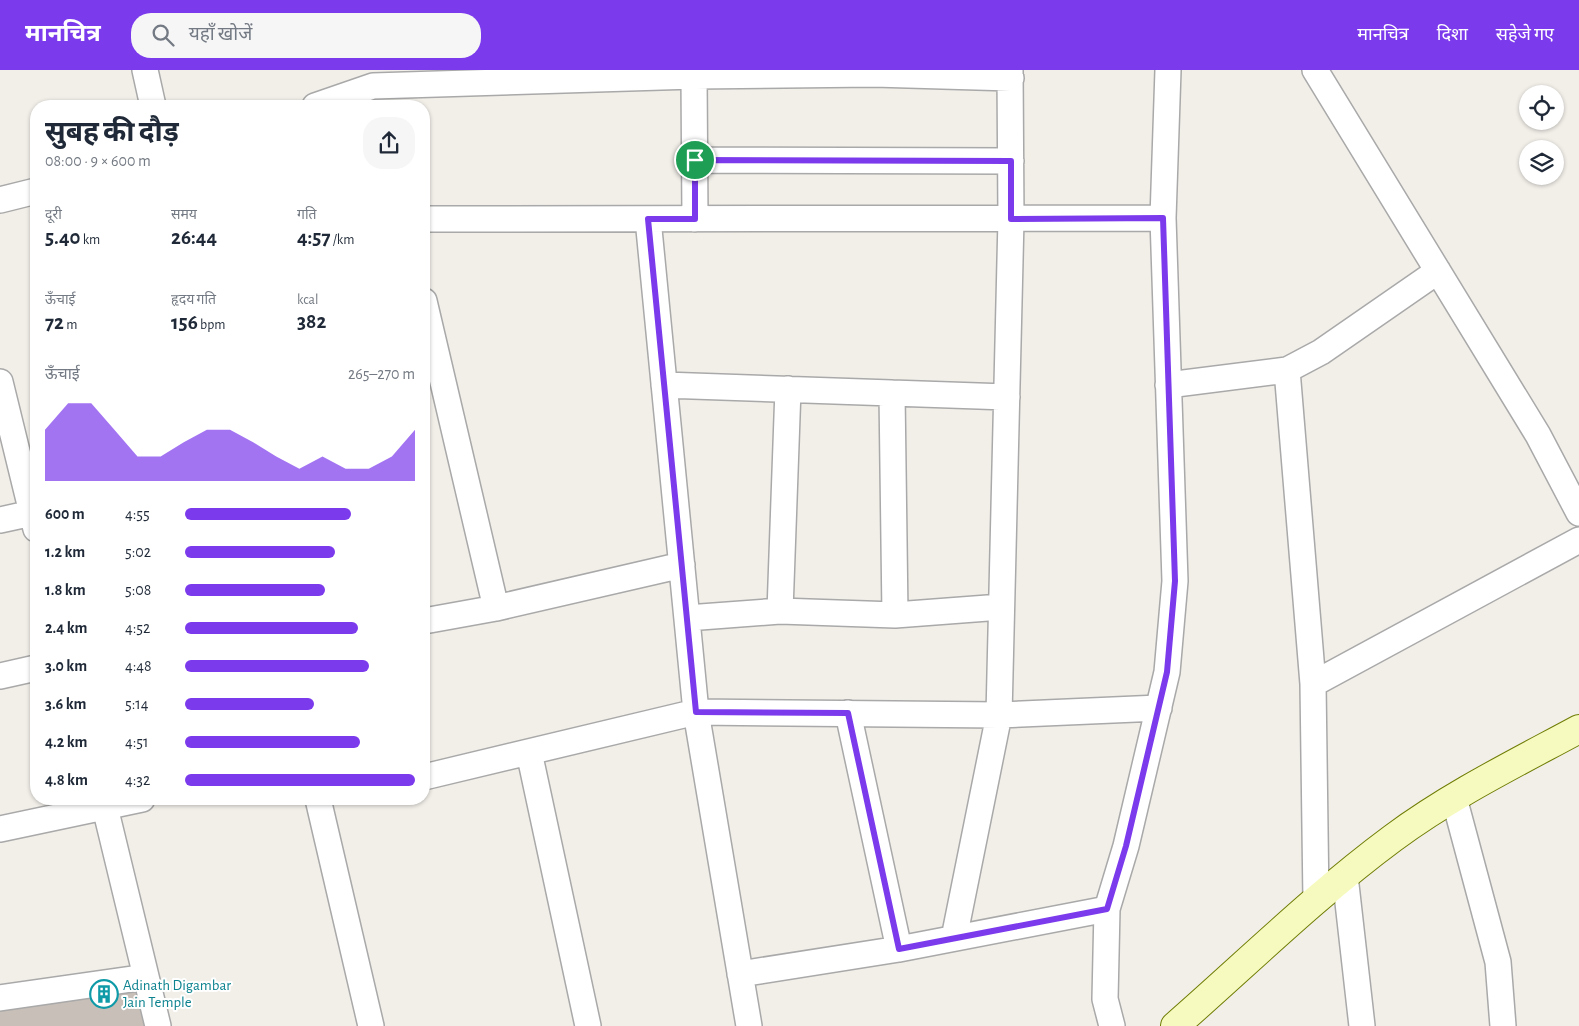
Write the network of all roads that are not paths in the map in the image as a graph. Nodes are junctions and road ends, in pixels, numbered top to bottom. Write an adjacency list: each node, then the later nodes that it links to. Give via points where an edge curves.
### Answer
1 (145, 70): 7 (street)
2 (1168, 70): 13 (street)
3 (1315, 70): 18 (street)
4 (1011, 74): 5 (street); 10 (street)
5 (694, 76): 6 (street); 9 (street)
6 (373, 87): 8 (street)
7 (152, 100)
8 (333, 100)
9 (695, 160): 10 (street); 16 (street)
10 (1011, 161): 17 (street)
11 (30, 192): 12 (street)
12 (0, 200)
13 (1163, 218): 17 (street); 22 (street)
14 (430, 219): 15 (street)
15 (648, 219): 16 (street); 21 (street)
16 (695, 219): 17 (street)
17 (1011, 219): 26 (street)
18 (1438, 271): 20 (street, via 1321,352); 28 (street, via 1538,435)
19 (430, 327): 34 (street)
20 (1287, 370): 22 (street); 41 (street)
21 (664, 384): 23 (street); 32 (street)
22 (1168, 385): 42 (street, via 1175,581 1167,672)
23 (788, 389): 25 (street); 35 (street)
24 (1, 391): 27 (street)
25 (892, 393): 26 (street); 36 (street)
26 (1007, 397): 33 (street)
27 (30, 505)
28 (1579, 513)
29 (0, 520): 30 (street)
30 (30, 521)
31 (1579, 540): 41 (street)
32 (682, 565): 34 (street); 37 (street)
33 (1002, 607): 36 (street); 45 (street)
34 (496, 608): 38 (street)
35 (780, 612): 36 (street); 37 (street)
36 (896, 615)
37 (687, 618): 43 (street)
38 (430, 620)
39 (30, 669): 40 (street)
40 (0, 676)
41 (1313, 684): 55 (street)
42 (1159, 708): 45 (street); 56 (street, via 1126,846)
43 (696, 712): 44 (street); 47 (street); 59 (street)
44 (848, 713): 45 (street); 58 (street)
45 (999, 715): 57 (street)
46 (1579, 729): 49 (street)
47 (529, 752): 48 (street); 64 (street)
48 (430, 776)
49 (1454, 798): 54 (street, via 1394,837); 69 (street, via 1498,962)
50 (96, 805): 53 (street)
51 (104, 805): 60 (street)
52 (325, 805): 63 (street)
53 (0, 828)
54 (1345, 876): 55 (street); 68 (street)
55 (1316, 901): 67 (street)
56 (1107, 909): 57 (street); 66 (street, via 1105,999)
57 (954, 938): 58 (street)
58 (899, 949): 59 (street)
59 (740, 974): 65 (street)
60 (146, 977): 61 (street); 62 (street)
61 (0, 998)
62 (158, 1026)
63 (370, 1026)
64 (588, 1026)
65 (749, 1026)
66 (1112, 1026)
67 (1176, 1026)
68 (1362, 1026)
69 (1503, 1026)

